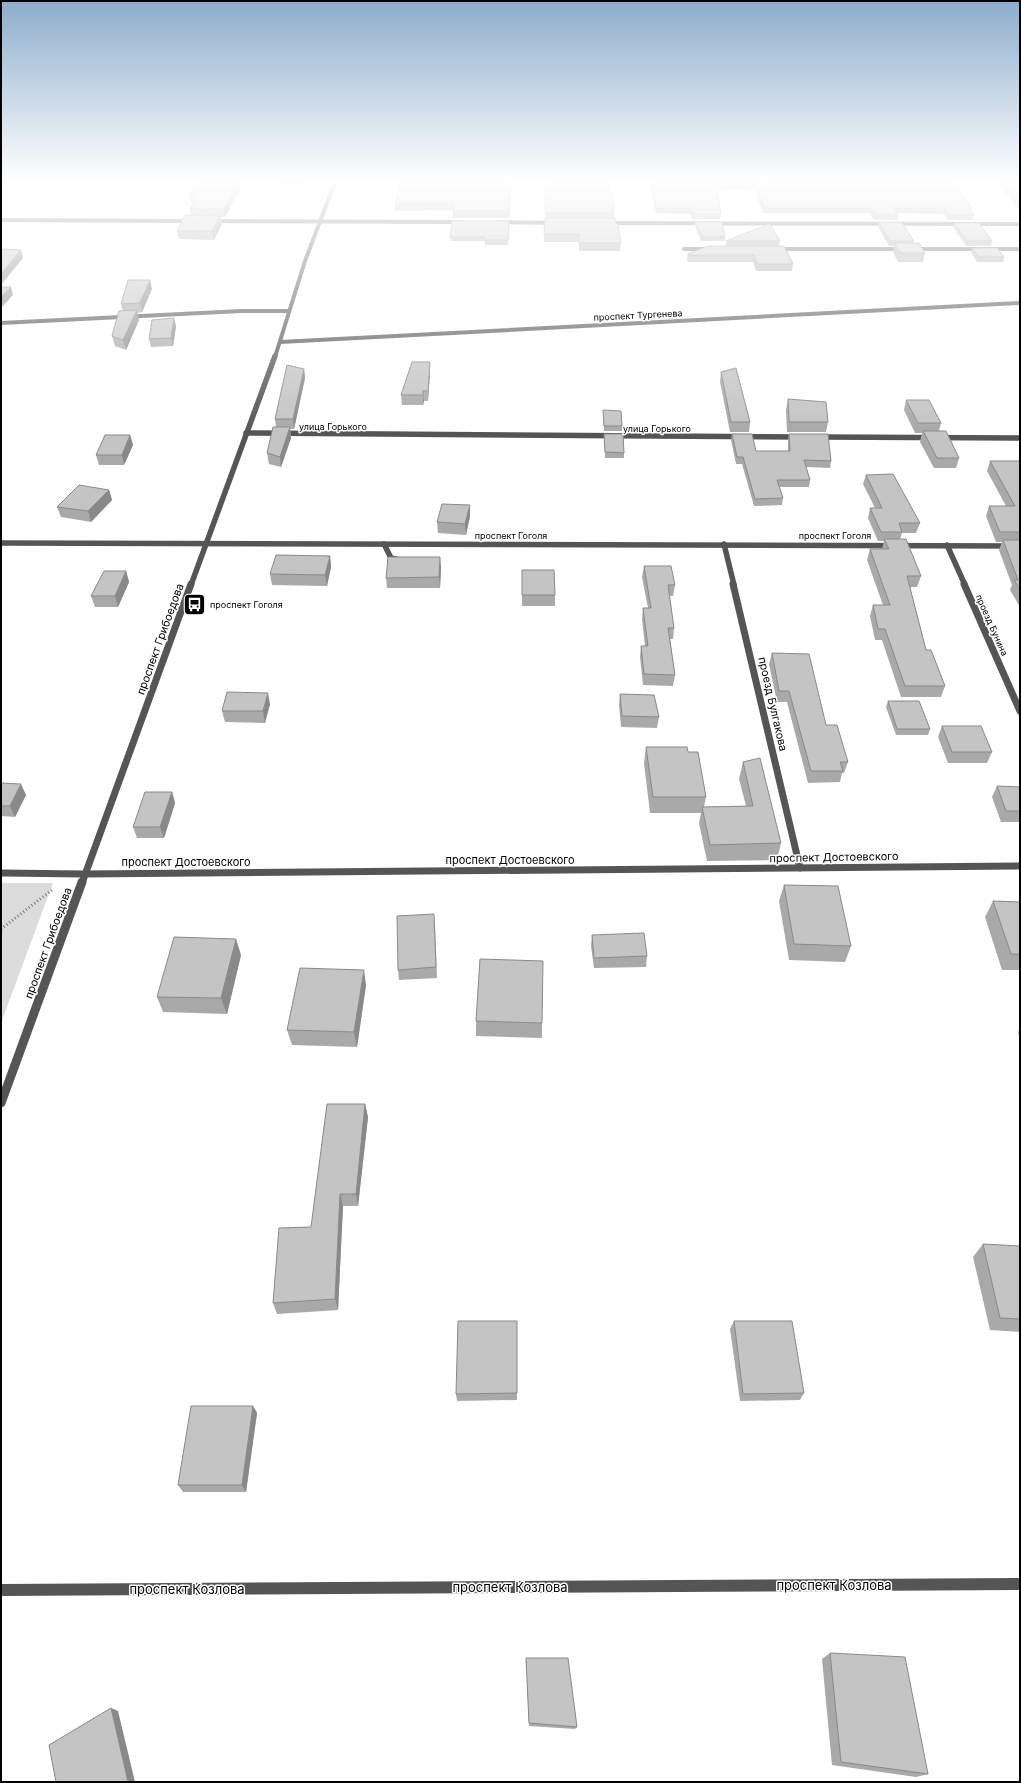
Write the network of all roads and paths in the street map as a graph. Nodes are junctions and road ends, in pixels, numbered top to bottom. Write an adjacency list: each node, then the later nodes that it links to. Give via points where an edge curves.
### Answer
1 (304, 265): 3 (street, проспект Грибоедова)
2 (1020, 303): 5 (street, проспект Тургенева)
3 (288, 311): 4 (street); 5 (street, проспект Грибоедова)
4 (1, 323)
5 (280, 342): 6 (street, проспект Грибоедова)
6 (246, 433): 7 (street, улица Горького); 11 (street, проспект Грибоедова)
7 (804, 437)
8 (812, 437): 9 (street)
9 (1020, 438)
10 (1, 543): 11 (street, проспект Гоголя)
11 (206, 544): 12 (street, проспект Гоголя); 22 (street, проспект Грибоедова)
12 (384, 544): 13 (street, проспект Гоголя); 16 (street, via 391,558)
13 (724, 544): 14 (street, проспект Гоголя); 19 (street, проезд Булгакова)
14 (947, 545): 15 (street, проспект Гоголя); 17 (street, проезд Бунина)
15 (1020, 546)
16 (408, 560)
17 (1020, 711)
18 (1020, 866): 19 (street, проспект Достоевского)
19 (800, 868): 22 (street, проспект Достоевского)
20 (1, 873): 21 (street, проспект Достоевского)
21 (73, 874): 22 (street, проспект Достоевского); 23 (path)
22 (84, 874): 24 (street, проспект Грибоедова)
23 (1, 929)
24 (1, 1103)
25 (1020, 1584): 26 (street, проспект Козлова)
26 (1, 1590)

